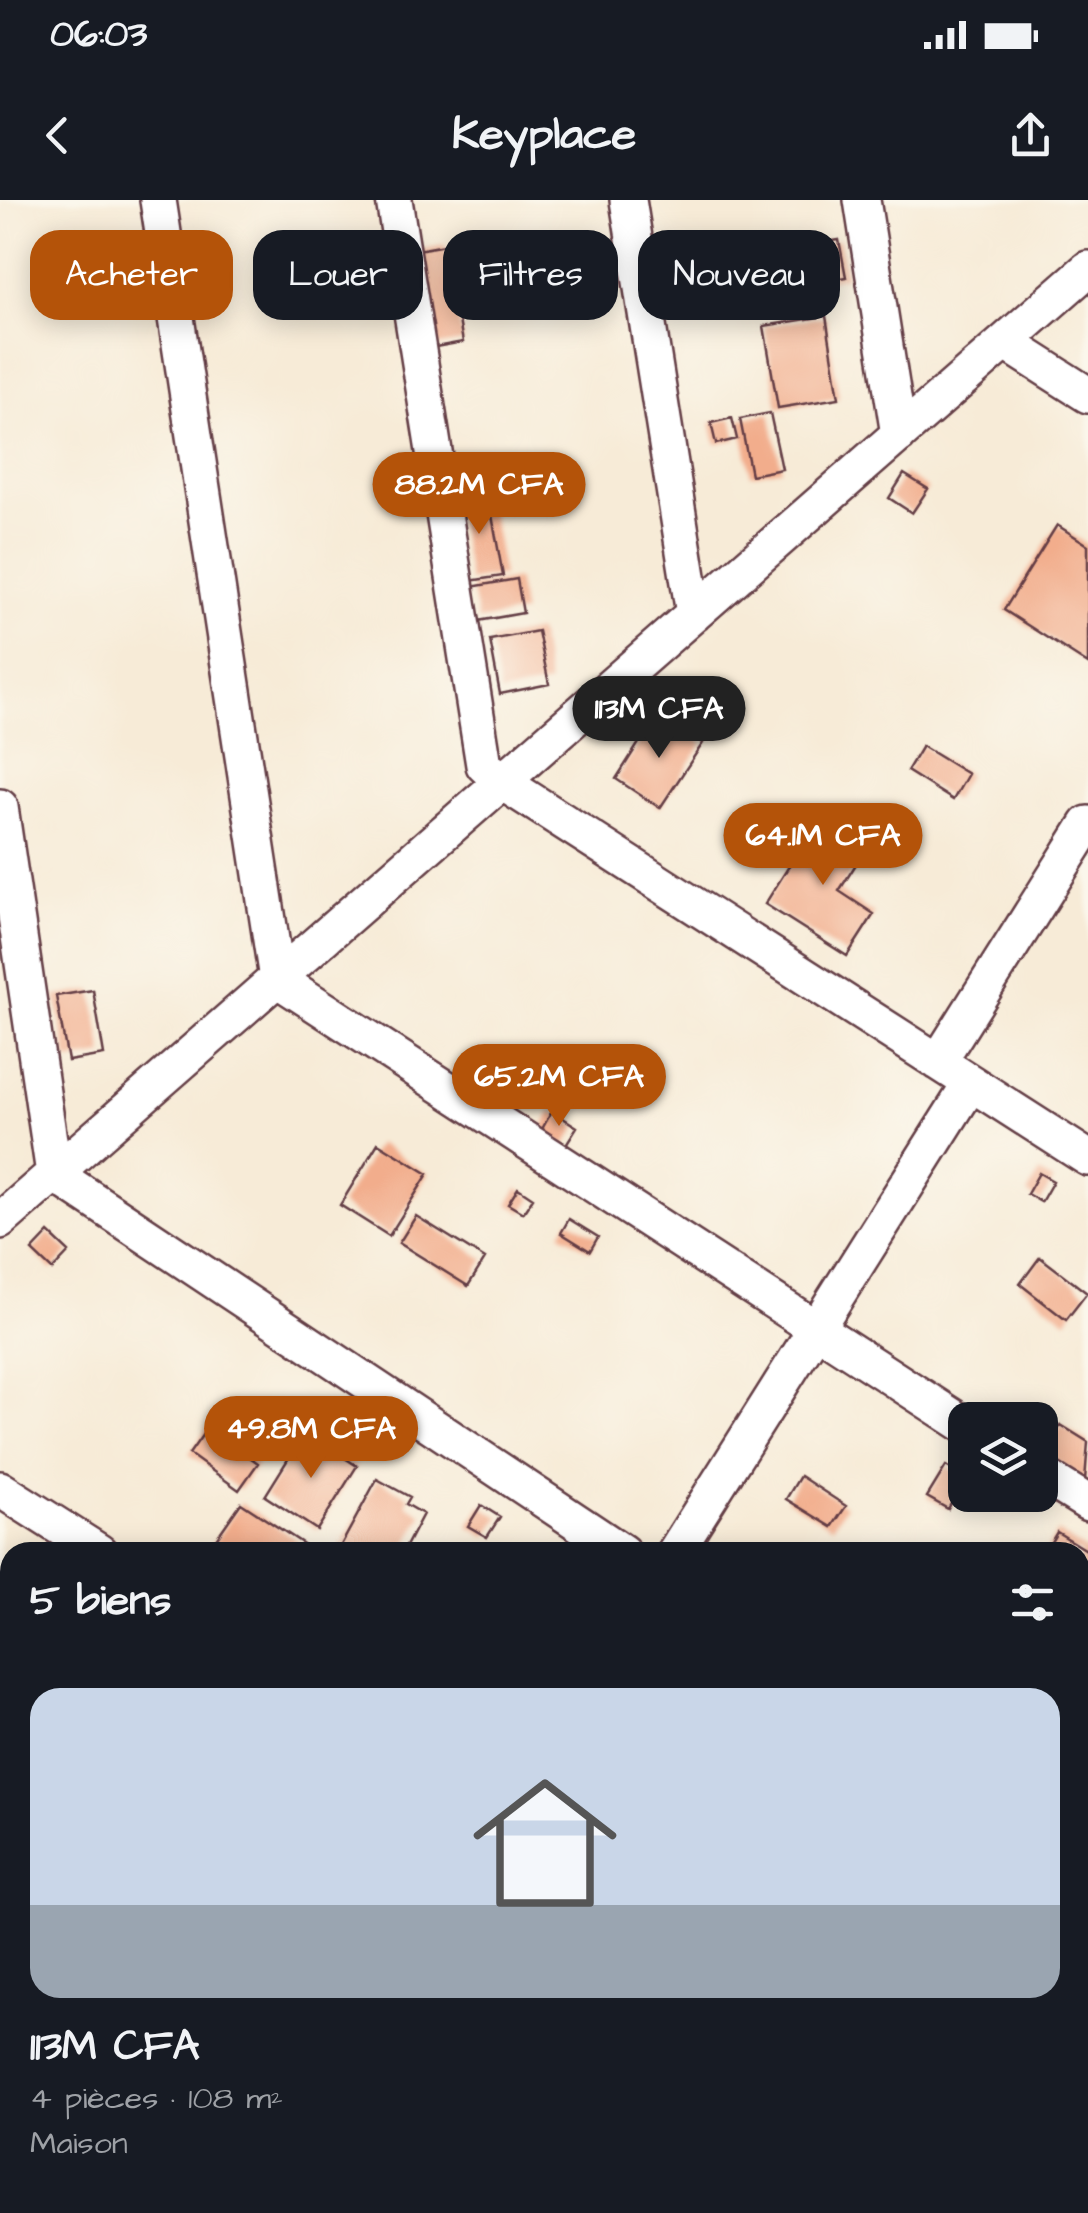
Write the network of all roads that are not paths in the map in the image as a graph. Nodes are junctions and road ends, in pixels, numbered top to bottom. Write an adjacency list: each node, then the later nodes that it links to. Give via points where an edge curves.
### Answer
1 (158, 200): 13 (street)
2 (394, 200): 10 (street, via 484,765)
3 (628, 200): 9 (street)
4 (862, 200): 8 (street)
5 (1088, 270): 6 (street)
6 (1005, 342): 7 (street); 8 (street)
7 (1088, 395)
8 (899, 436): 9 (street)
9 (694, 614): 10 (street)
10 (502, 782): 13 (street); 14 (street)
11 (0, 808): 17 (street)
12 (1088, 824): 14 (street)
13 (277, 979): 17 (street); 19 (street)
14 (938, 1062): 15 (street)
15 (970, 1083): 16 (street); 19 (street)
16 (1088, 1158)
17 (54, 1174): 18 (street); 25 (street)
18 (0, 1221)
19 (815, 1330): 20 (street); 26 (street)
20 (948, 1414)
21 (1058, 1485): 23 (street)
22 (0, 1489): 24 (street)
23 (1088, 1504)
24 (83, 1542)
25 (607, 1542)
26 (681, 1542)

